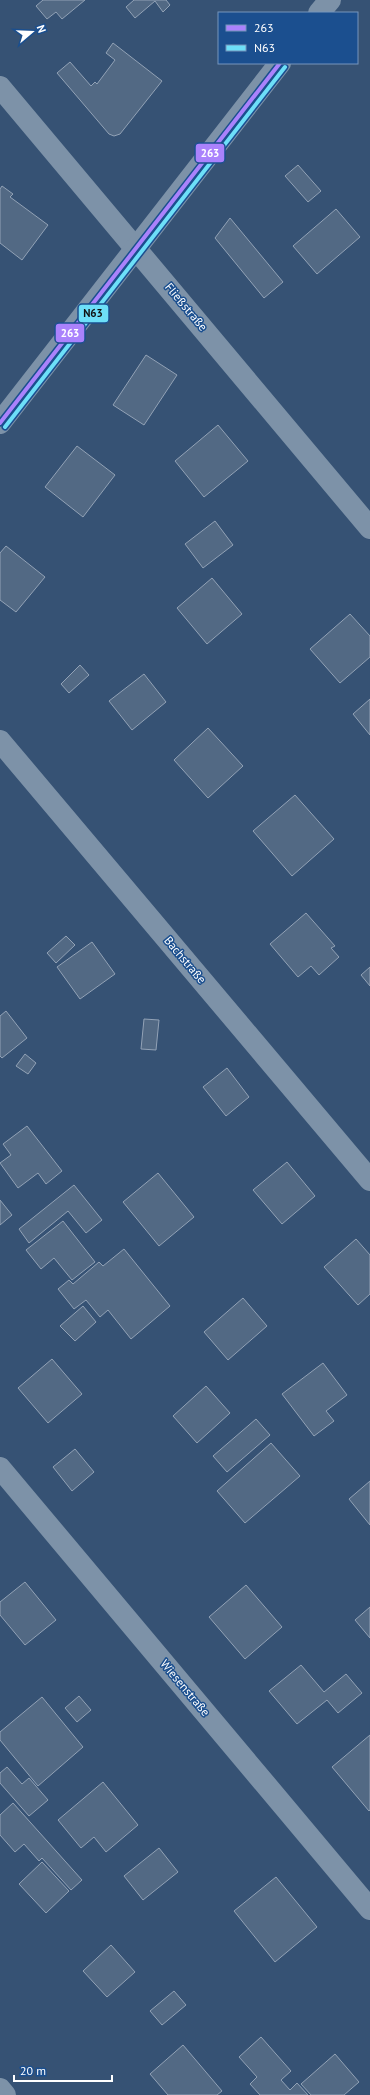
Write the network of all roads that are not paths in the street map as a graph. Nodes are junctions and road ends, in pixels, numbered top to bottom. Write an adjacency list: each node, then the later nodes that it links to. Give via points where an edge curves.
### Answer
1 (330, 0): 2 (street)
2 (320, 12)
3 (279, 64): 5 (street)
4 (0, 87): 5 (street, Fließstraße)
5 (136, 247): 6 (street); 7 (street, Fließstraße)
6 (0, 423)
7 (370, 528)
8 (0, 741): 9 (street, Bachstraße)
9 (370, 1180)
10 (0, 1468): 11 (street, Wiesenstraße)
11 (370, 1909)
12 (0, 2090): 13 (street)
13 (5, 2095)

